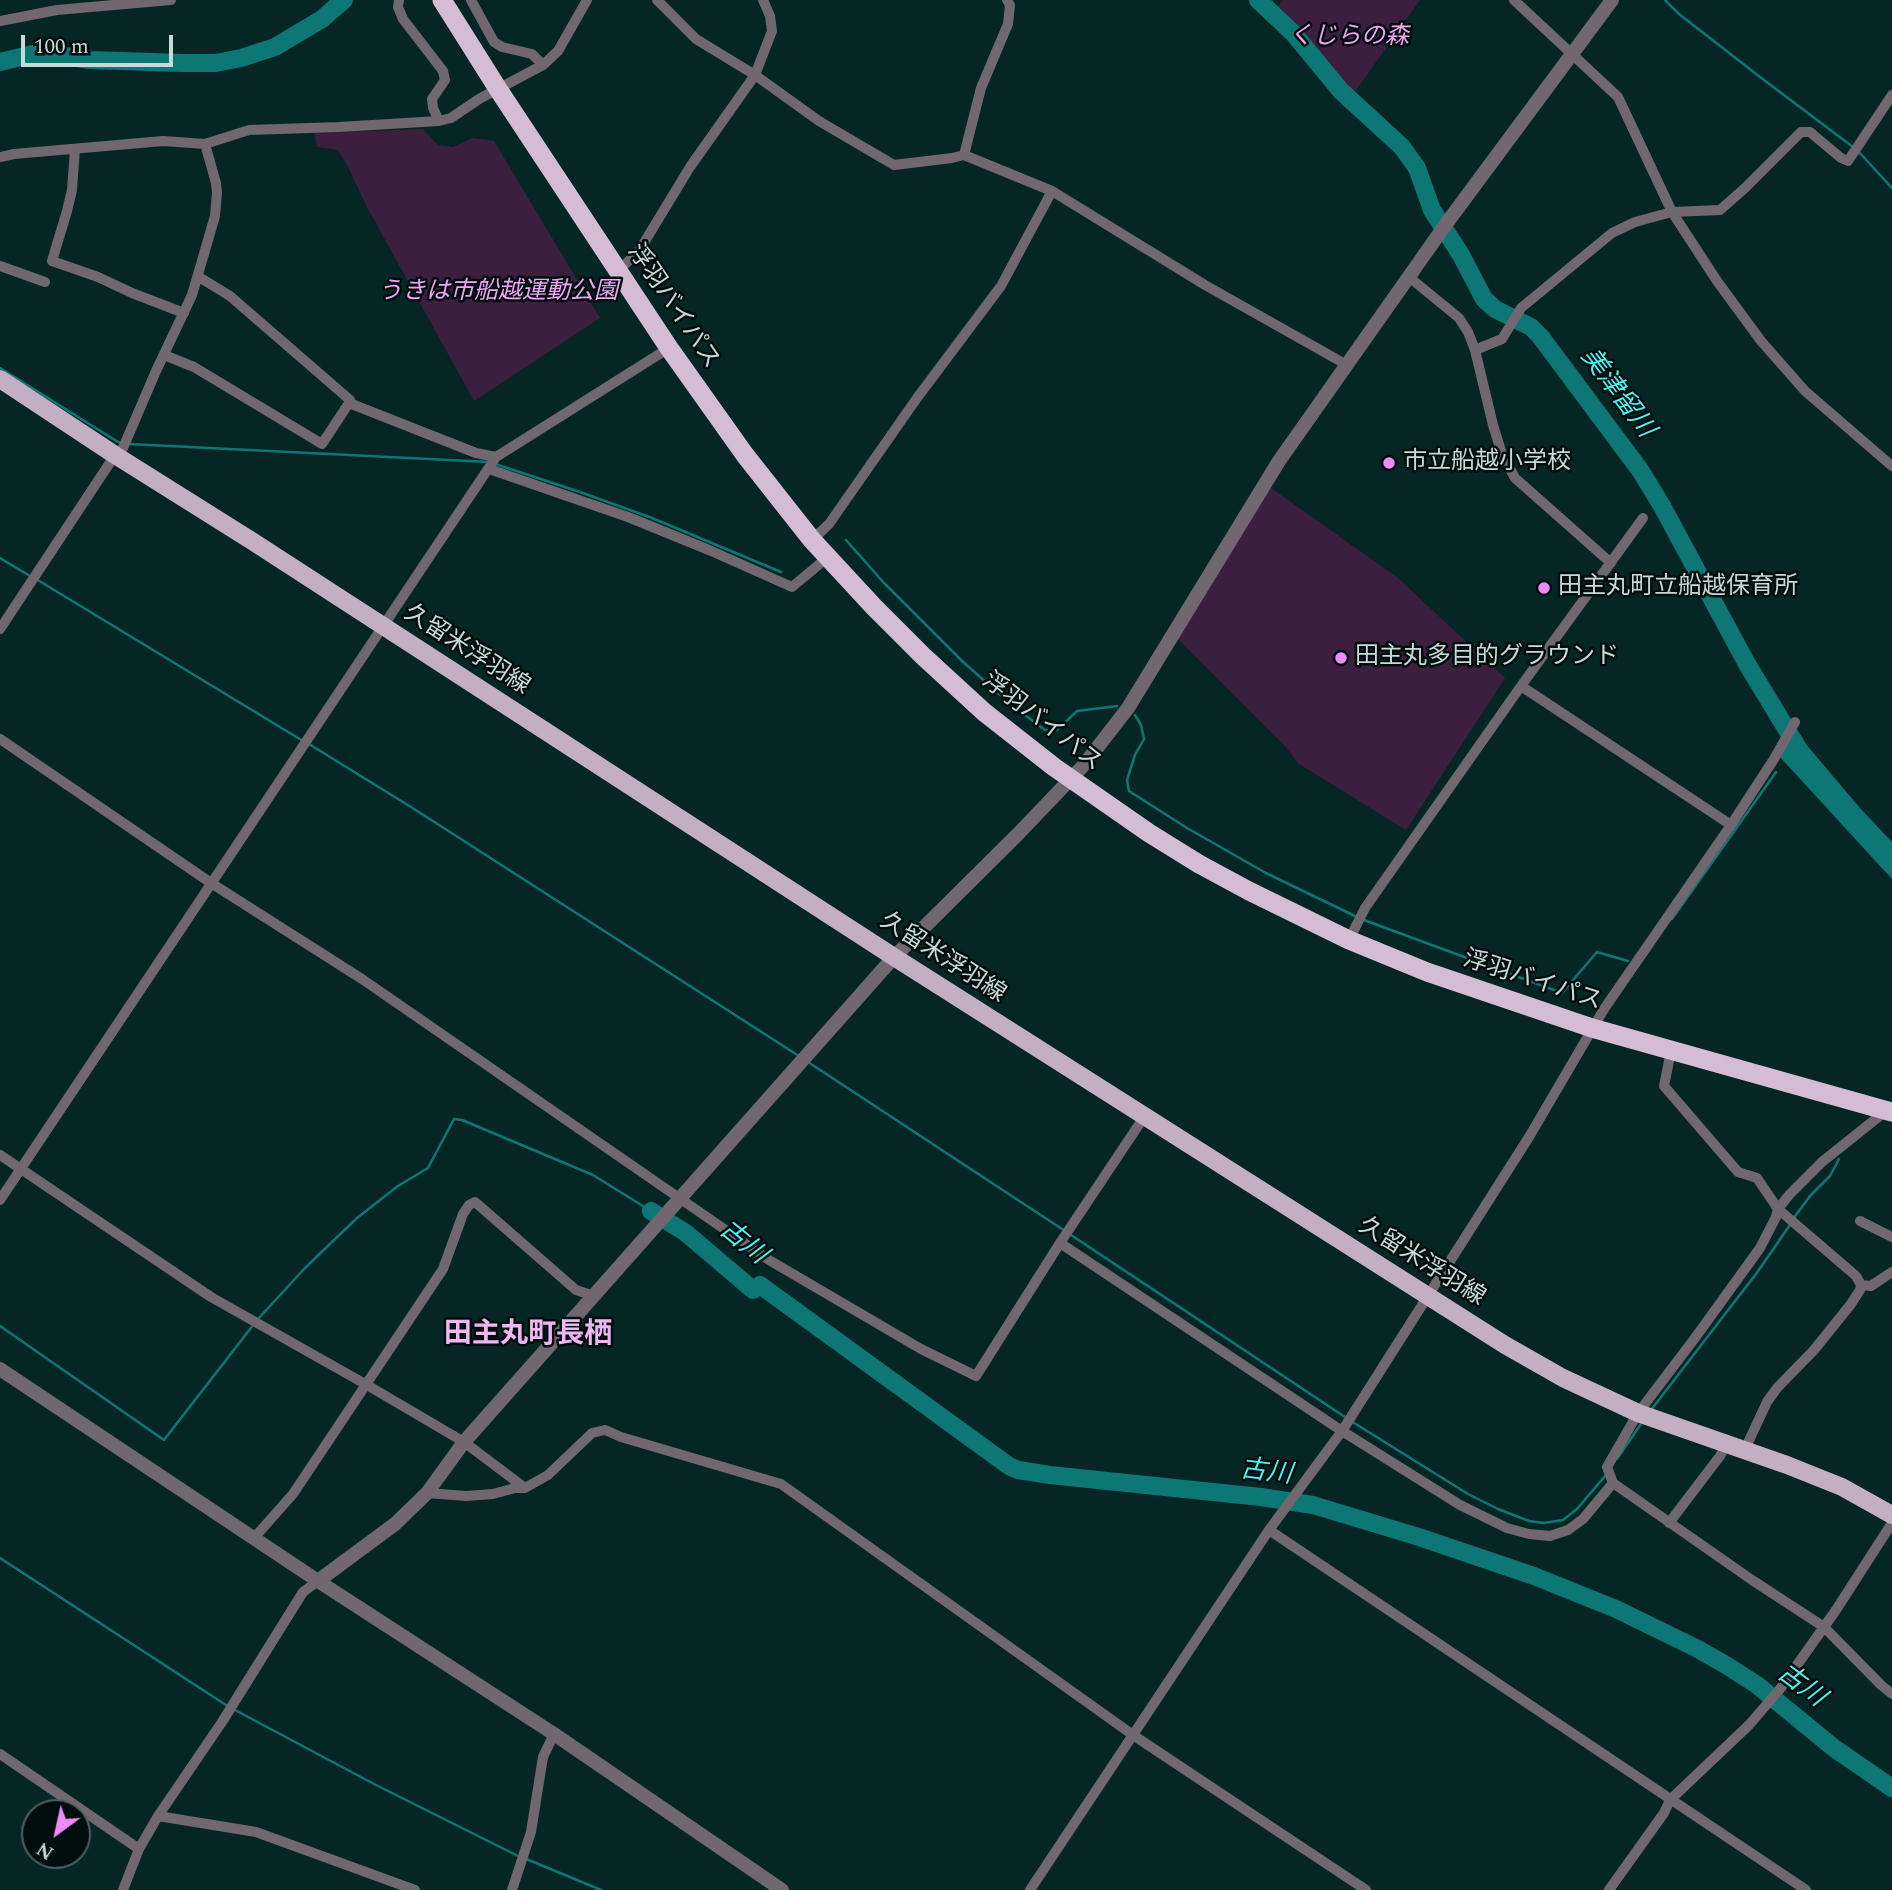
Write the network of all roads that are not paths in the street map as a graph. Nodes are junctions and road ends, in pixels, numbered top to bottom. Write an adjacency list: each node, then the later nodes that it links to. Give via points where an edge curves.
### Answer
1 (171, 0): 11 (street)
2 (399, 0): 18 (street, via 403,19 443,71 445,80 432,99)
3 (442, 0): 16 (highway, 浮羽バイパス)
4 (471, 0): 14 (street, via 494,42 532,54)
5 (587, 0): 14 (street, via 558,51)
6 (657, 0): 15 (street, via 696,39)
7 (763, 0): 15 (street, via 772,31)
8 (1007, 0): 21 (street, via 1008,24 981,88)
9 (1514, 0): 13 (street)
10 (1612, 0): 13 (street)
11 (126, 1): 12 (street)
12 (0, 21)
13 (1572, 53): 24 (street, via 1618,97); 28 (street)
14 (543, 65): 16 (street)
15 (755, 75): 21 (street, via 819,121 894,165); 26 (street, via 690,167 639,251)
16 (498, 89): 18 (street); 26 (highway, 浮羽バイパス)
17 (1892, 95): 24 (street, via 1847,160 1810,132 1801,132 1720,210)
18 (439, 121): 19 (street, via 249,130)
19 (205, 144): 20 (street, via 163,141); 27 (street, via 217,193)
20 (75, 149): 22 (street); 30 (street, via 72,190 52,261)
21 (964, 155): 23 (street)
22 (0, 157)
23 (1052, 191): 34 (street); 41 (street, via 1000,286 829,524)
24 (1672, 212): 32 (street, via 1612,233 1521,308 1502,339); 39 (street, via 1761,341 1805,391)
25 (0, 266): 29 (street)
26 (618, 271): 31 (highway, 浮羽バイパス)
27 (199, 277): 30 (street); 36 (street, via 230,296)
28 (1409, 277): 32 (street, via 1459,318); 34 (street)
29 (45, 282)
30 (184, 313): 33 (street)
31 (668, 348): 38 (street); 41 (highway, 浮羽バイパス)
32 (1475, 350): 43 (street, via 1496,435 1515,478)
33 (164, 355): 36 (street, via 194,367 322,444); 37 (street)
34 (1346, 365): 49 (street, via 1279,461 1128,708)
35 (0, 379): 37 (main road, 久留米浮羽線)
36 (349, 403): 38 (street)
37 (122, 448): 44 (main road, 久留米浮羽線); 45 (street)
38 (493, 463): 42 (street, via 792,587); 44 (street)
39 (1892, 466)
40 (1643, 518): 43 (street)
41 (812, 540): 42 (highway, 浮羽バイパス)
42 (828, 557): 49 (highway, 浮羽バイパス, via 984,712)
43 (1611, 563): 46 (street)
44 (382, 626): 51 (street); 53 (main road, 久留米浮羽線)
45 (0, 629)
46 (1521, 686): 50 (street); 52 (street, via 1365,908)
47 (1795, 722): 50 (street)
48 (0, 739): 51 (street)
49 (1071, 779): 52 (highway, 浮羽バイパス, via 1199,864); 53 (street)
50 (1731, 825): 54 (street)
51 (211, 883): 59 (street); 60 (street, via 362,979)
52 (1349, 940): 54 (highway, 浮羽バイパス, via 1427,972)
53 (894, 957): 57 (main road, 久留米浮羽線); 60 (street)
54 (1592, 1028): 55 (highway, 浮羽バイパス); 69 (street)
55 (1671, 1051): 56 (highway, 浮羽バイパス); 62 (street, via 1664,1086 1738,1172 1757,1178)
56 (1890, 1110): 62 (street, via 1822,1162)
57 (1144, 1117): 65 (street); 69 (main road, 久留米浮羽線)
58 (0, 1155): 59 (street)
59 (21, 1169): 61 (street); 71 (street, via 211,1297)
60 (680, 1198): 65 (street, via 769,1261 976,1376); 68 (street)
61 (0, 1200)
62 (1778, 1209): 67 (street); 72 (street, via 1760,1248)
63 (1860, 1221): 64 (street)
64 (1892, 1237)
65 (1060, 1243): 73 (street)
66 (1892, 1272): 67 (street, via 1871,1286)
67 (1861, 1284): 76 (street, via 1851,1304 1767,1402)
68 (594, 1296): 71 (street, via 576,1290 475,1202 463,1214 443,1269); 74 (street)
69 (1427, 1296): 72 (main road, 久留米浮羽線, via 1563,1378); 73 (street)
70 (0, 1369): 84 (street)
71 (367, 1385): 74 (street); 84 (street, via 293,1494)
72 (1638, 1413): 75 (main road, 久留米浮羽線); 77 (street, via 1607,1467)
73 (1342, 1431): 77 (street, via 1460,1505 1529,1534 1550,1536 1568,1530); 83 (street)
74 (464, 1442): 78 (street); 79 (street)
75 (1726, 1444): 76 (main road, 久留米浮羽線); 81 (street)
76 (1745, 1449): 80 (main road, 久留米浮羽線, via 1842,1487)
77 (1613, 1483): 81 (street)
78 (525, 1488): 79 (street, via 466,1496); 89 (street, via 548,1475 592,1433 605,1430 781,1484)
79 (427, 1493): 85 (street, via 395,1524)
80 (1892, 1515)
81 (1669, 1523): 86 (street)
82 (1892, 1523): 86 (street)
83 (1269, 1530): 89 (street); 91 (street)
84 (254, 1538): 85 (street)
85 (318, 1581): 88 (street); 92 (street, via 303,1592)
86 (1824, 1627): 87 (street); 91 (street, via 1749,1725)
87 (1892, 1694)
88 (554, 1734): 96 (street, via 543,1757 531,1832); 97 (street)
89 (1133, 1735): 98 (street); 99 (street)
90 (0, 1754): 93 (street)
91 (1670, 1800): 100 (street); 101 (street)
92 (158, 1816): 93 (street); 95 (street, via 256,1832)
93 (139, 1849): 94 (street)
94 (123, 1890)
95 (415, 1890)
96 (512, 1890)
97 (782, 1890)
98 (1030, 1890)
99 (1366, 1890)
100 (1609, 1890)
101 (1807, 1890)

